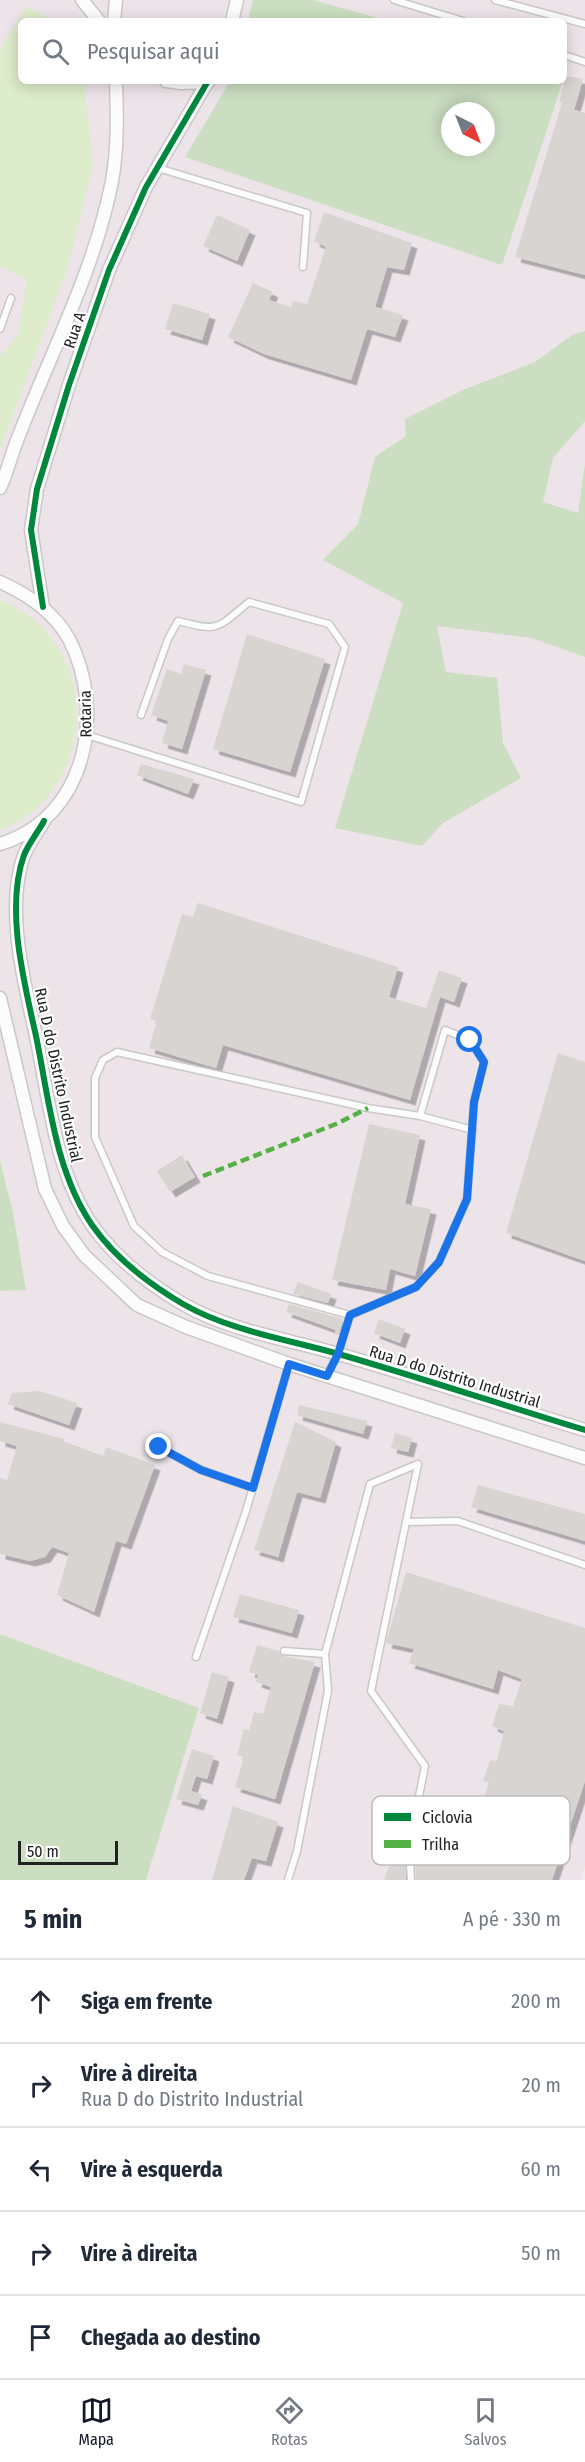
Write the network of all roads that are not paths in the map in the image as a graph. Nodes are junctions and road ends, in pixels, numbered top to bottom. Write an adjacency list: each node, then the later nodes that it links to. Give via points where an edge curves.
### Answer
1 (82, 0): 6 (street)
2 (116, 0): 7 (street)
3 (237, 0): 8 (street)
4 (394, 0): 9 (lane)
5 (495, 0): 10 (lane)
6 (97, 18)
7 (114, 18)
8 (233, 18)
9 (452, 18)
10 (562, 18)
11 (567, 19): 12 (lane)
12 (585, 24)
13 (567, 56): 14 (lane)
14 (585, 62)
15 (116, 84): 21 (street, Rua A, via 112,182 56,352)
16 (206, 84): 17 (street, Rua A)
17 (157, 167): 18 (lane, via 307,213); 23 (street, Rua A, via 109,270 37,489 31,530)
18 (303, 267)
19 (11, 298): 20 (lane)
20 (0, 329)
21 (0, 489)
22 (0, 582): 23 (street, Rotaria, via 21,591)
23 (43, 608): 25 (street, Rotaria, via 68,638 84,674)
24 (141, 715): 25 (lane, via 178,621 210,629 249,602 329,624 345,646 302,802)
25 (87, 735): 26 (street, Rotaria, via 86,750 71,786)
26 (44, 821): 27 (street, Rotaria); 32 (street, Rua D do Distrito Industrial, via 25,854 16,896 21,960 58,1144 73,1191 110,1249 184,1305 230,1323)
27 (0, 844)
28 (0, 998): 33 (street, via 45,1189 63,1226 84,1255 137,1305)
29 (420, 1116): 30 (lane); 30 (lane, via 445,1030 470,1040 484,1062 474,1102); 31 (lane, via 117,1052 103,1060 95,1078 96,1137 134,1226 162,1252 208,1276)
30 (473, 1130): 31 (lane, via 467,1199 439,1262 416,1287)
31 (350, 1315): 32 (lane)
32 (338, 1354): 34 (lane); 35 (street, Rua D do Distrito Industrial)
33 (289, 1364): 34 (street); 38 (lane)
34 (327, 1376): 37 (street)
35 (585, 1430)
36 (159, 1447): 38 (lane, via 201,1470)
37 (585, 1458)
38 (253, 1488): 43 (lane)
39 (406, 1522): 40 (lane, via 458,1521); 42 (lane, via 418,1464 370,1484); 44 (lane, via 371,1691 425,1766)
40 (585, 1565)
41 (284, 1651): 42 (lane)
42 (325, 1654): 46 (lane, via 328,1691 314,1772)
43 (196, 1657)
44 (419, 1796)
45 (410, 1865): 47 (lane)
46 (288, 1880)
47 (411, 1880)

